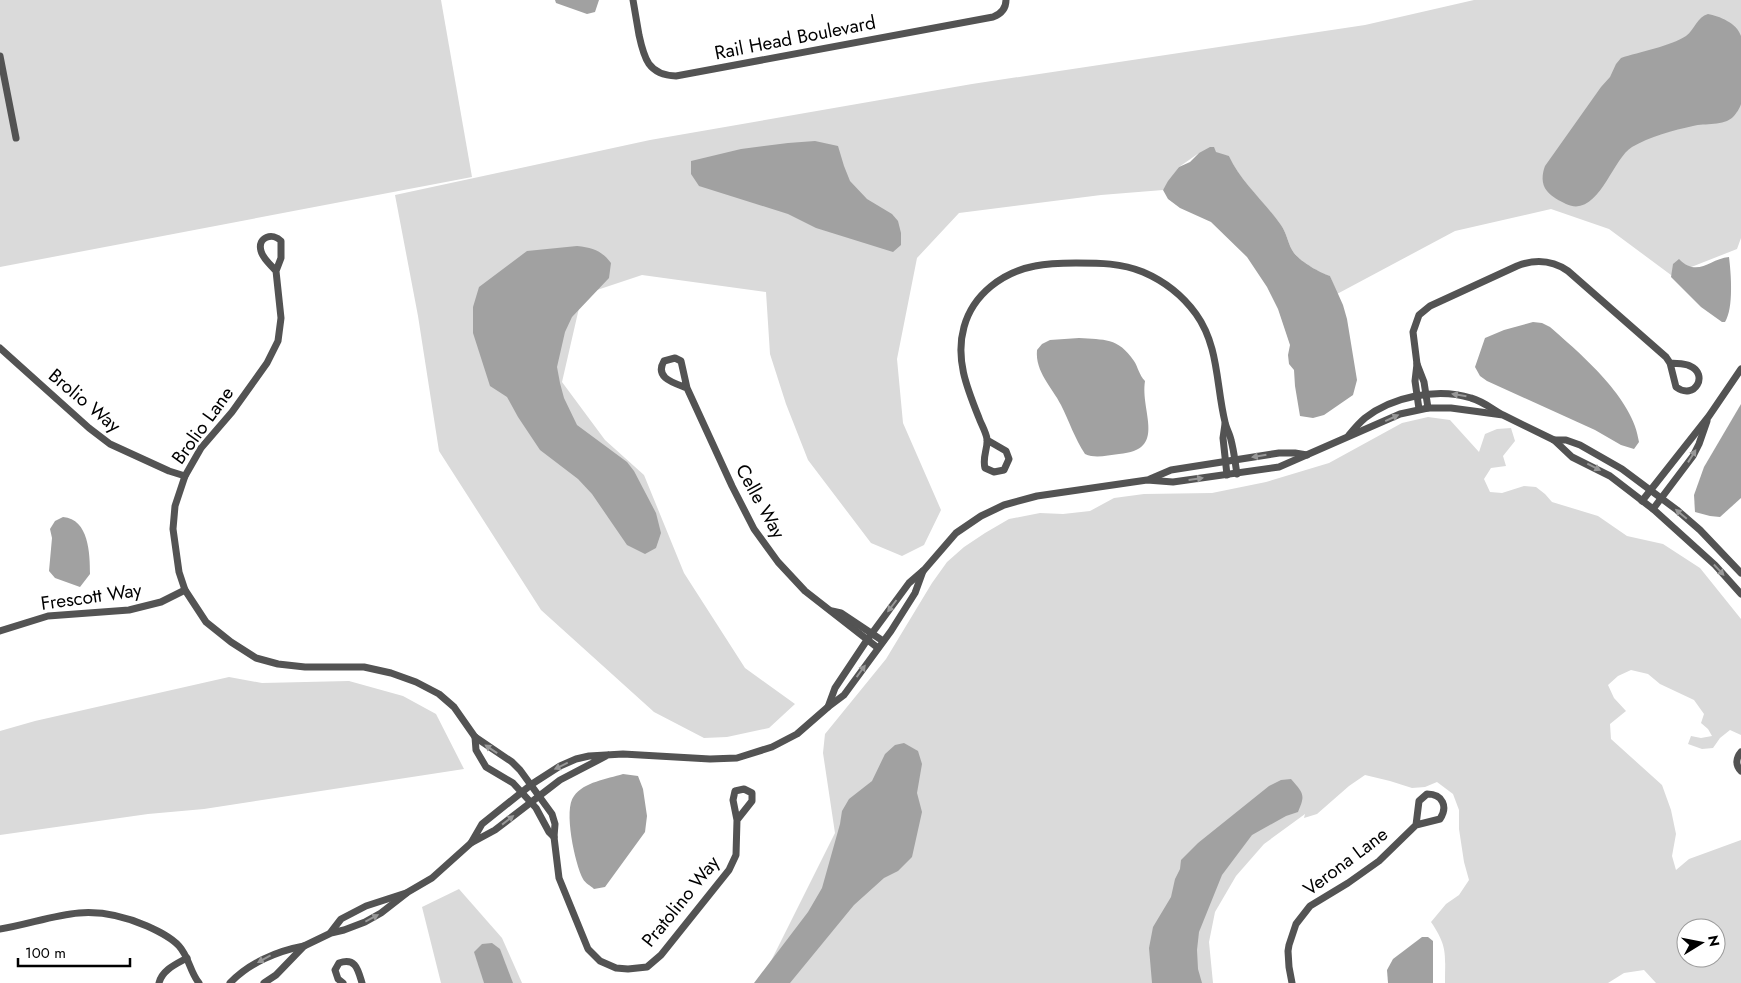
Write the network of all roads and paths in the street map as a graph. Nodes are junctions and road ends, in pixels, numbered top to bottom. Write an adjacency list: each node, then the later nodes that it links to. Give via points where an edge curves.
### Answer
1 (633, 0): 2 (street, Rail Head Boulevard, via 647,63 659,73 676,76 993,17 1001,12)
2 (1006, 0)
3 (0, 56): 4 (street)
4 (16, 138)
5 (276, 271): 5 (street, Brolio Lane, via 282,241 269,236 262,241 261,252); 26 (street, Brolio Lane, via 281,318 278,341 268,363 201,448)
6 (0, 348): 26 (street, Brolio Way, via 110,444)
7 (1670, 363): 7 (street, via 1696,370 1698,386 1687,391 1676,387); 8 (street, via 1568,271 1537,261 1517,266 1424,310 1416,319 1413,332)
8 (1417, 364): 11 (street); 12 (street)
9 (1741, 369): 16 (street)
10 (687, 388): 10 (street, Celle Way, via 681,361 674,358 664,361 660,366 664,378); 36 (street, Celle Way, via 754,529 805,591)
11 (1426, 395): 12 (street); 13 (street); 15 (street, one-way to 11, via 1469,397)
12 (1417, 396): 14 (street); 18 (street, via 1380,408)
13 (1428, 408): 14 (street); 15 (street)
14 (1419, 409): 18 (street, one-way to 14)
15 (1503, 415): 20 (street)
16 (1709, 416): 28 (street); 29 (street, one-way to 16, via 1693,456)
17 (1225, 424): 19 (street, via 1208,337 1196,315 1173,289 1145,273 1124,266 1106,263 1047,264 1021,269 994,283 974,305 964,326 960,348 962,371); 22 (street); 23 (street, via 1222,438)
18 (1347, 437): 21 (street)
19 (987, 440): 19 (street, via 986,468 994,472 1004,470 1009,459 1006,451)
20 (1554, 440): 28 (street, via 1580,445); 30 (street, one-way to 30, via 1572,457 1610,476)
21 (1307, 455): 22 (street, one-way to 22, via 1279,454); 24 (street, via 1279,467)
22 (1234, 460): 23 (street); 24 (street)
23 (1225, 462): 25 (street); 27 (street, via 1171,470)
24 (1236, 474): 25 (street)
25 (1227, 475): 27 (street, one-way to 25, via 1173,482)
26 (185, 476): 34 (street, Brolio Lane, via 175,506 173,529)
27 (1148, 480): 32 (street, via 1037,496 1004,505 956,533)
28 (1651, 490): 29 (street); 30 (street)
29 (1661, 498): 31 (street); 33 (street, one-way to 29, via 1700,530)
30 (1642, 501): 31 (street)
31 (1653, 509): 35 (street, one-way to 35, via 1715,565)
32 (924, 570): 38 (street, one-way to 38, via 909,583); 40 (street, via 915,593)
33 (1741, 573)
34 (185, 590): 37 (street, Frescott Way, via 161,602 129,610 48,616); 43 (street, Brolio Lane, via 206,622 256,658 305,667 364,667 416,682 439,694 454,707)
35 (1741, 594)
36 (832, 611): 38 (street, Celle Way, via 841,613); 39 (street, Celle Way)
37 (0, 631)
38 (872, 633): 39 (street); 40 (street, Celle Way)
39 (867, 640): 41 (street, Celle Way); 42 (street, via 835,688)
40 (883, 641): 41 (street)
41 (878, 648): 42 (street, one-way to 41, via 844,695)
42 (828, 707): 45 (street, via 797,734 772,747 737,758)
43 (475, 737): 47 (street, Brolio Lane, one-way to 43, via 512,762); 48 (street, Brolio Lane, via 476,750 486,767 508,778)
44 (1741, 752): 46 (street, via 1736,759)
45 (608, 755): 47 (street, one-way to 47, via 576,759); 49 (street, via 560,780)
46 (1741, 771)
47 (532, 784): 48 (street); 49 (street, Brolio Lane)
48 (522, 792): 50 (street, Brolio Lane); 54 (street, via 482,824)
49 (540, 795): 50 (street); 53 (street, Pratolino Way, via 554,820)
50 (531, 802): 53 (street, Pratolino Way); 54 (street, one-way to 50)
51 (737, 820): 53 (street, Pratolino Way, via 736,856 729,870 661,954 646,967 628,970 600,962 588,949 560,878)
52 (1416, 825): 52 (street, Verona Lane, via 1440,819 1444,813 1443,801 1432,794 1423,797 1417,805); 66 (street, Verona Lane, via 1379,861 1305,912 1296,924 1288,952)
53 (554, 837)
54 (472, 843): 55 (street, via 432,878)
55 (408, 892): 57 (street, one-way to 55, via 381,914); 57 (street, via 366,906 341,920)
56 (0, 929): 59 (street, via 79,913 105,914 132,919 161,933 179,945)
57 (330, 933): 58 (street)
58 (304, 946): 62 (street, one-way to 62, via 272,954); 63 (street)
59 (187, 958): 60 (street, via 170,967); 61 (street, via 194,977)
60 (159, 983)
61 (200, 983)
62 (230, 983)
63 (264, 983)
64 (343, 983): 65 (street, via 338,980 335,970 346,961 358,967)
65 (362, 983)
66 (1292, 983)

